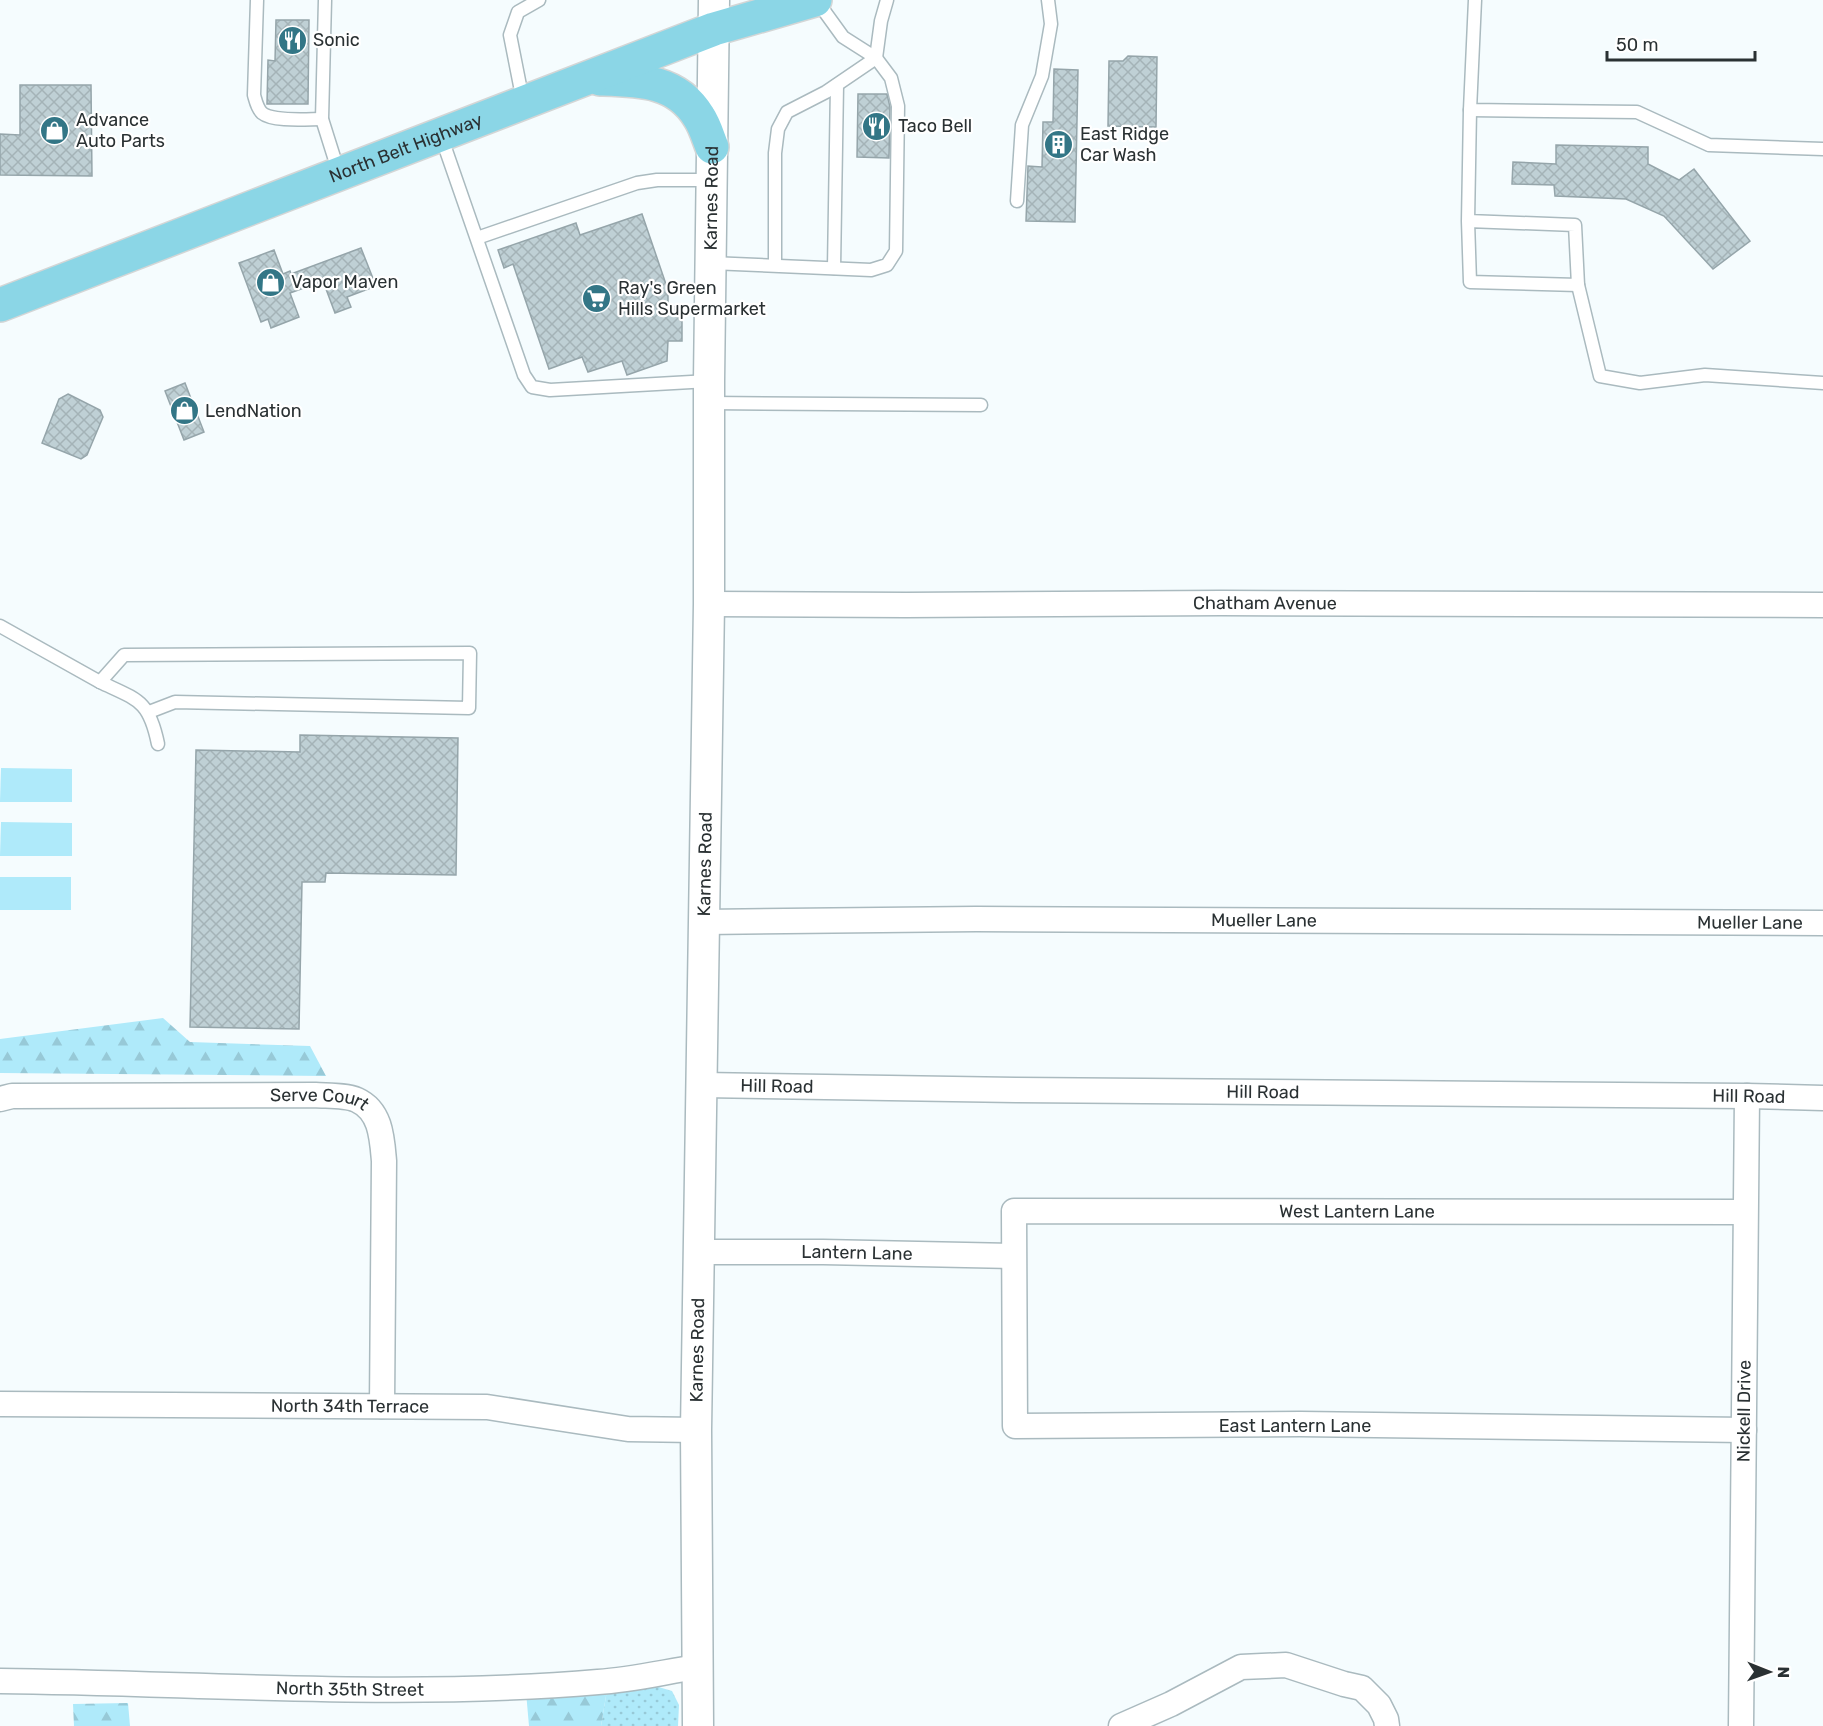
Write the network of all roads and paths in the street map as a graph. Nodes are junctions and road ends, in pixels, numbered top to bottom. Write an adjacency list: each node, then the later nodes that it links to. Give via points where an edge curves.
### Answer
1 (257, 0): 14 (lane, via 257,106 264,115 277,118)
2 (326, 0): 14 (lane)
3 (539, 0): 12 (lane, via 518,12 510,35)
4 (816, 0): 8 (main road, North Belt Highway); 9 (lane, via 843,37)
5 (887, 0): 9 (lane)
6 (1048, 0): 20 (lane, via 1051,24 1042,76 1022,125)
7 (1475, 0): 13 (lane)
8 (714, 15): 10 (main road, North Belt Highway); 16 (street, Karnes Road)
9 (876, 58): 11 (lane); 25 (lane, via 891,78 898,106 896,251 887,265 871,270)
10 (587, 79): 12 (main road, North Belt Highway); 16 (main road, via 646,81 667,88 688,102 700,118)
11 (837, 85): 24 (lane, via 787,112 778,129); 25 (lane)
12 (524, 103): 15 (main road, North Belt Highway)
13 (1470, 110): 17 (lane, via 1637,112 1708,145); 21 (lane)
14 (322, 119): 18 (lane)
15 (441, 135): 18 (main road, North Belt Highway); 22 (lane)
16 (712, 147): 19 (street, Karnes Road)
17 (1823, 149)
18 (339, 174): 27 (main road, North Belt Highway)
19 (712, 180): 22 (lane, via 638,183); 23 (street, Karnes Road)
20 (1017, 201)
21 (1468, 221): 26 (lane, via 1575,225); 26 (lane, via 1470,282)
22 (477, 238): 29 (lane, via 524,375 532,387)
23 (711, 263): 24 (lane); 29 (street, Karnes Road)
24 (775, 264): 25 (lane)
25 (834, 268)
26 (1578, 285): 28 (lane, via 1600,376 1640,383 1705,375)
27 (0, 305)
28 (1823, 383)
29 (709, 392): 30 (lane); 31 (street, Karnes Road)
30 (981, 405)
31 (709, 604): 32 (street, Chatham Avenue); 37 (street, Karnes Road)
32 (1823, 605)
33 (0, 626): 34 (lane)
34 (100, 682): 35 (lane, via 139,700); 35 (lane, via 124,655 470,654 469,708 175,702)
35 (149, 712): 36 (lane)
36 (158, 744)
37 (704, 922): 38 (street, Mueller Lane, via 999,919); 39 (street, Karnes Road)
38 (1823, 923)
39 (703, 1085): 40 (street, Hill Road); 44 (street, Karnes Road)
40 (1746, 1096): 41 (street, Hill Road); 43 (street, Nickell Drive)
41 (1823, 1098)
42 (0, 1099): 47 (street, Serve Court, via 315,1095 356,1100 374,1113 384,1161)
43 (1744, 1212): 45 (street, West Lantern Lane, via 1014,1211); 49 (street, Nickell Drive)
44 (699, 1252): 45 (street, Lantern Lane); 48 (street, Karnes Road)
45 (1013, 1256): 49 (street, East Lantern Lane, via 1015,1426 1300,1424)
46 (0, 1404): 47 (street, North 34th Terrace)
47 (382, 1406): 48 (street, North 34th Terrace, via 487,1407 628,1429)
48 (696, 1430): 50 (street, Karnes Road)
49 (1744, 1430): 55 (street, Nickell Drive)
50 (697, 1667): 51 (street, North 35th Street, via 600,1682 495,1688 305,1689); 52 (street, Karnes Road)
51 (0, 1681)
52 (698, 1726)
53 (1121, 1726): 54 (street, via 1241,1667 1286,1665 1362,1688 1379,1705)
54 (1387, 1726)
55 (1741, 1726)

